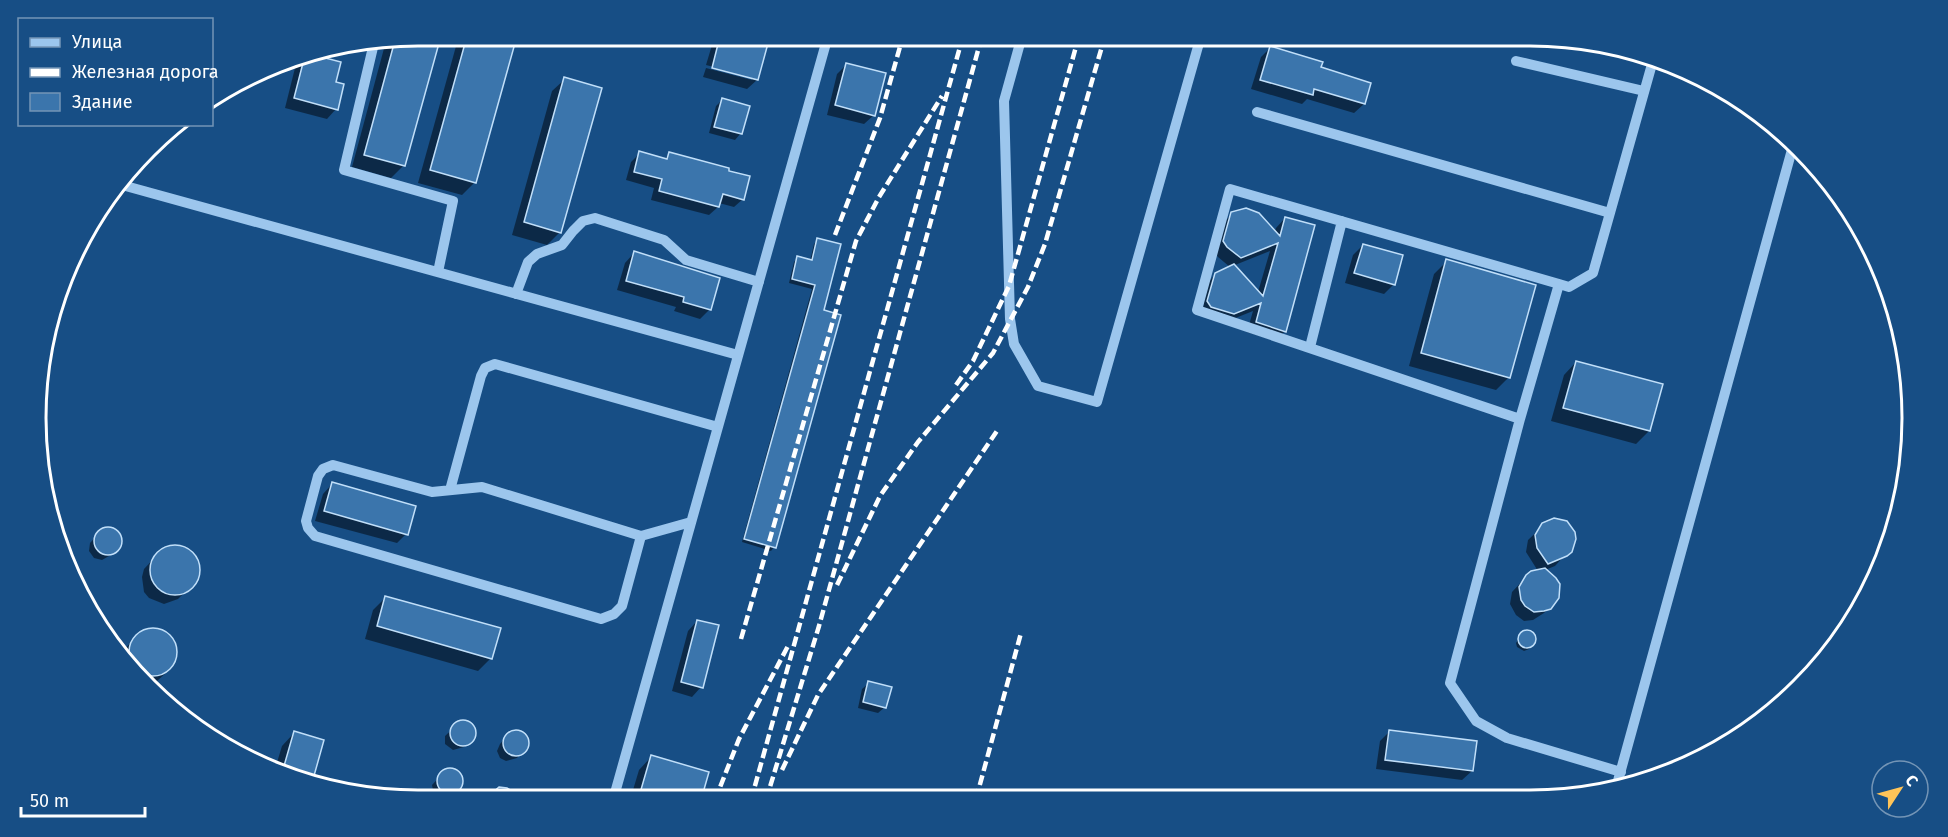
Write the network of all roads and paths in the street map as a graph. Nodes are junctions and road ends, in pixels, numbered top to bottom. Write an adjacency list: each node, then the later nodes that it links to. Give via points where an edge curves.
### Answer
1 (825, 46): 14 (lane)
2 (1019, 46): 3 (lane, via 1004,101 1014,344 1038,386 1097,402)
3 (1198, 46)
4 (372, 50): 13 (lane, via 344,170 453,201)
5 (1516, 61): 7 (lane)
6 (1651, 67): 7 (lane)
7 (1644, 91): 11 (lane)
8 (1257, 112): 11 (lane)
9 (1791, 153): 24 (lane)
10 (128, 187): 13 (lane)
11 (1610, 213): 15 (lane, via 1593,273 1569,287)
12 (1342, 221): 15 (lane); 17 (lane); 17 (lane, via 1230,189 1197,310)
13 (438, 272): 16 (lane)
14 (759, 282): 16 (lane, via 686,260 664,240 595,218 583,221 562,245 528,261); 18 (lane)
15 (1559, 284): 19 (lane)
16 (516, 294): 18 (lane)
17 (1310, 347): 19 (lane)
18 (738, 355): 20 (lane)
19 (1520, 419): 24 (lane, via 1450,683 1476,721 1507,738)
20 (718, 427): 21 (lane, via 495,364 485,368 481,376); 22 (lane)
21 (450, 490): 23 (lane, via 482,487); 23 (lane, via 432,492 333,465 318,476 306,521 315,536 601,619 622,606)
22 (691, 522): 23 (lane); 26 (lane)
23 (641, 536)
24 (1621, 772): 25 (lane)
25 (1619, 780)
26 (616, 790)

